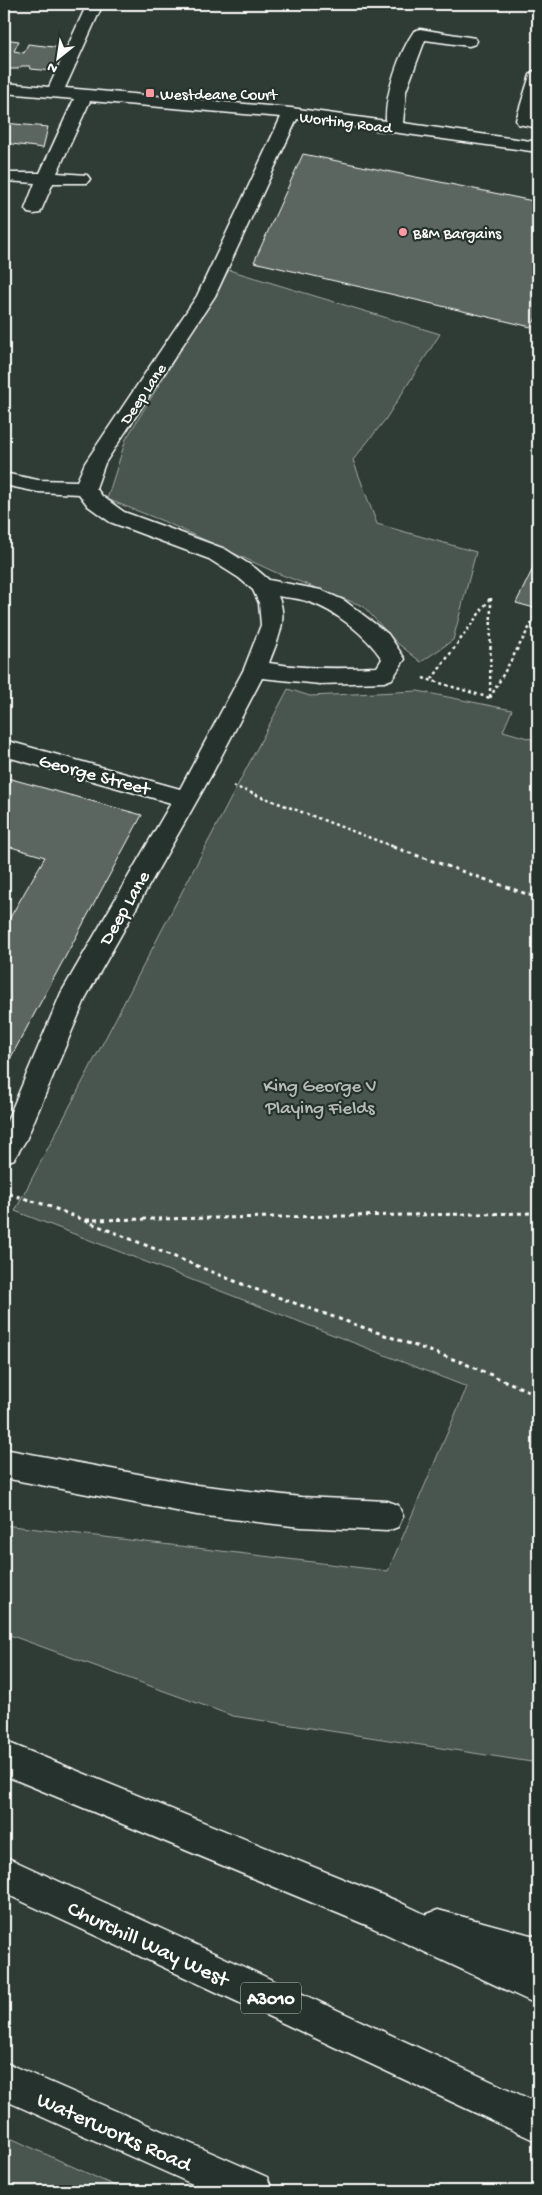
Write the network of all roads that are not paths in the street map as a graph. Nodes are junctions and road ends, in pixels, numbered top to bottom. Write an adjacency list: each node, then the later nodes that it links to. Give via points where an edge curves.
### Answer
1 (95, 4): 5 (street)
2 (469, 41): 9 (street, via 420,34 399,82)
3 (537, 83): 8 (street, via 524,120)
4 (4, 88): 5 (street, Worting Road)
5 (55, 92): 6 (street, Worting Road)
6 (85, 94): 7 (street, Worting Road); 12 (street)
7 (291, 114): 9 (street, Worting Road); 16 (street, Deep Lane, via 206,296 95,463)
8 (538, 123)
9 (395, 127): 10 (street, Worting Road)
10 (538, 147)
11 (12, 177): 12 (street)
12 (46, 178): 13 (street); 14 (street)
13 (81, 179)
14 (34, 209)
15 (4, 479): 16 (street, via 38,486)
16 (85, 488): 17 (street, via 94,501 117,517 217,554)
17 (262, 586): 18 (street, Deep Lane, via 270,603 272,624); 18 (street, via 313,595 337,606 380,639 394,659 384,674 353,677 294,676)
18 (255, 669): 20 (street, Deep Lane)
19 (4, 748): 20 (street, George Street)
20 (186, 799): 21 (street, Deep Lane, via 74,993 16,1132)
21 (4, 1151)
22 (4, 1463): 23 (street, via 197,1500 301,1512)
23 (386, 1516)
24 (4, 1758): 26 (street)
25 (4, 1874): 30 (street, Churchill Way West / A3010)
26 (384, 1914): 27 (street); 28 (street)
27 (538, 1955)
28 (538, 1987)
29 (4, 2081): 31 (street, Waterworks Road)
30 (538, 2122)
31 (253, 2191)

